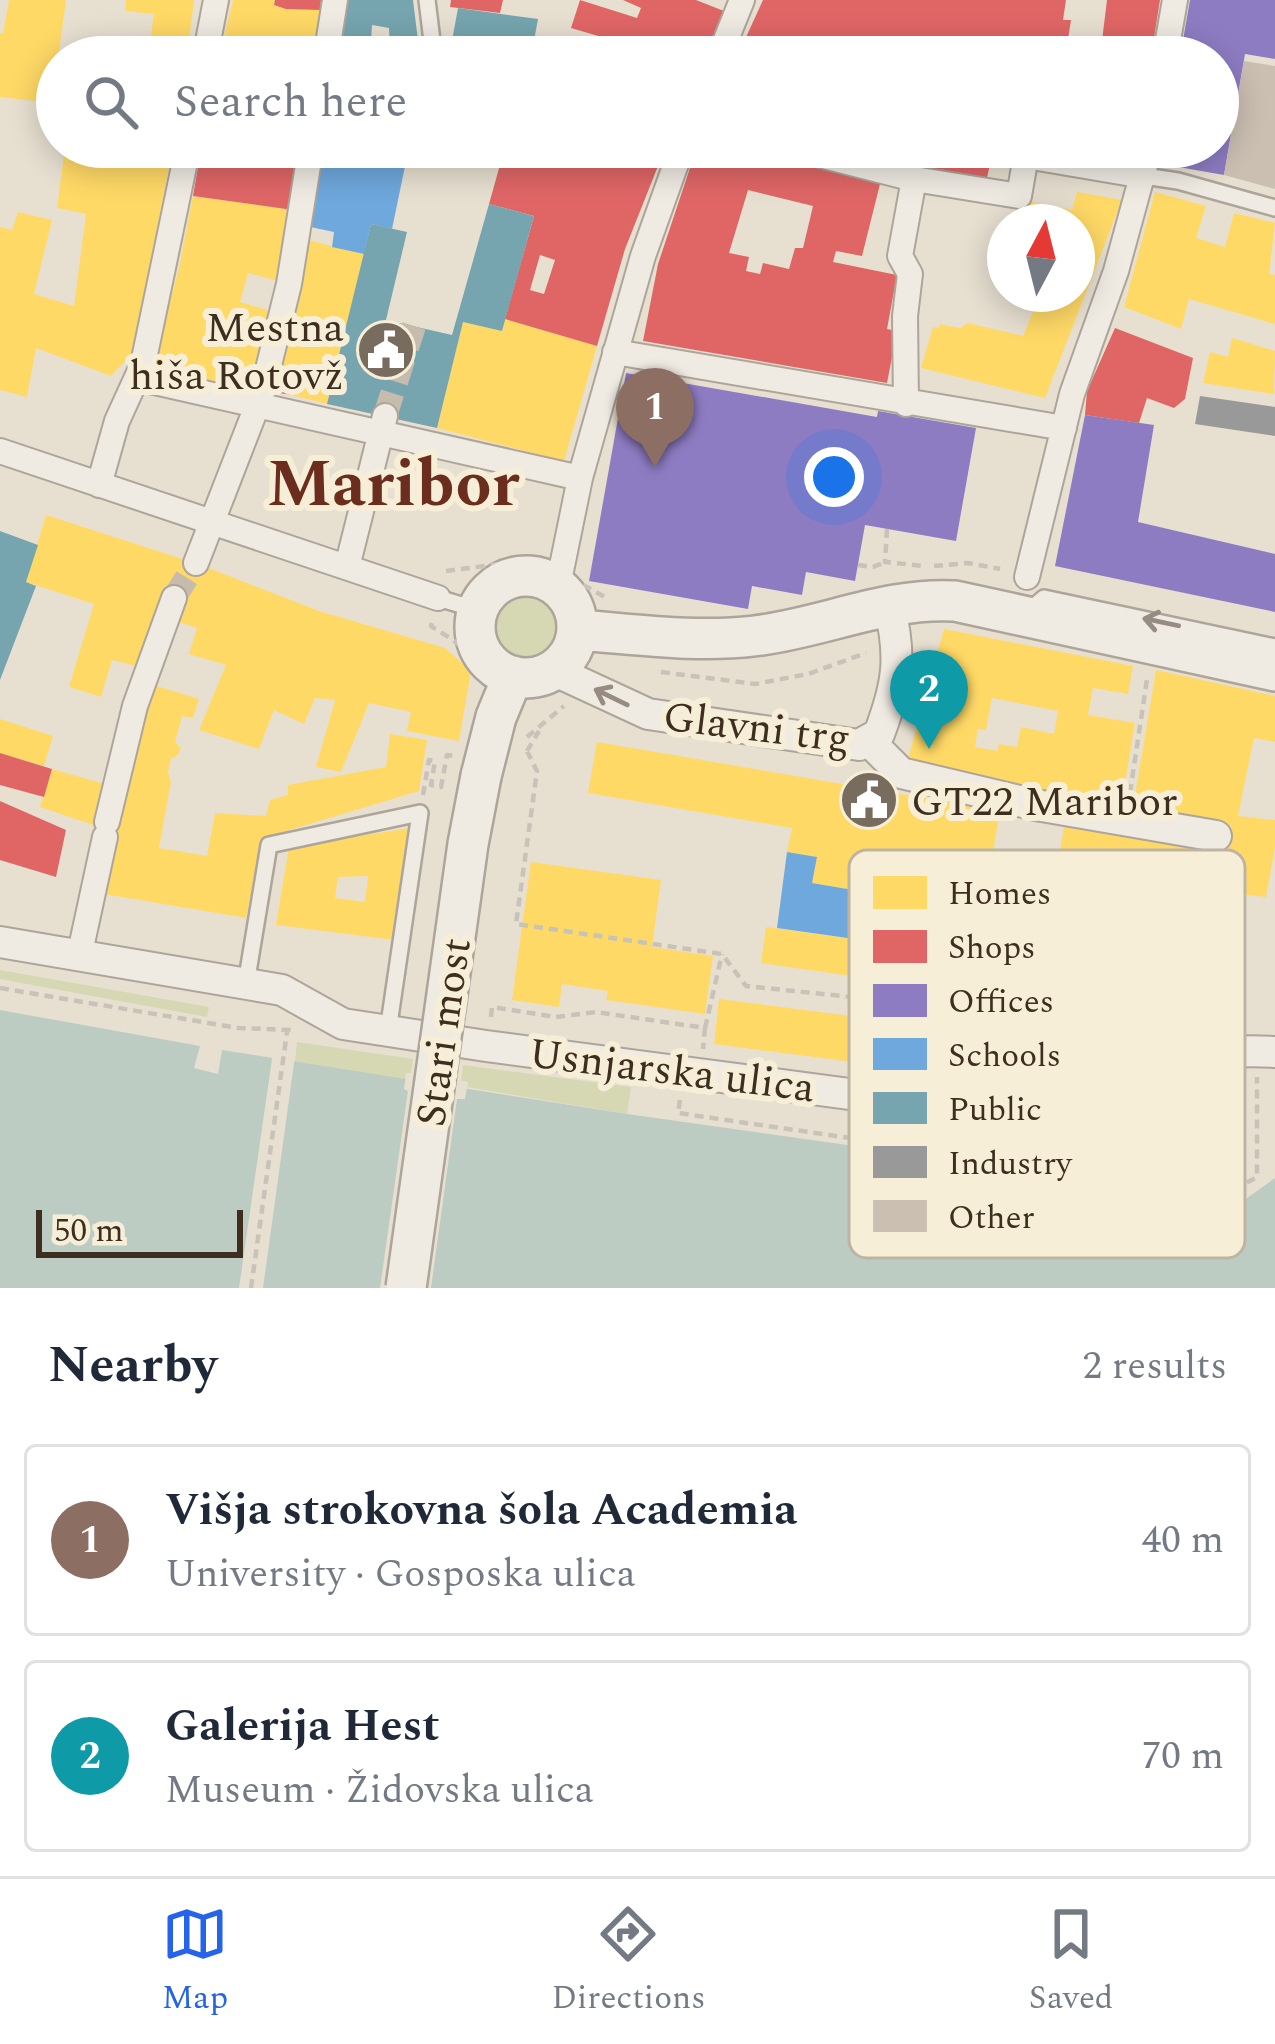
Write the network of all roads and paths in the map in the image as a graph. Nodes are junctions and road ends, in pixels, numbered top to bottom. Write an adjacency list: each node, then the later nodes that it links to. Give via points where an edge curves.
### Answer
1 (216, 0): 6 (street)
2 (335, 0): 7 (street)
3 (427, 0): 8 (lane)
4 (742, 0): 9 (street)
5 (1175, 0): 10 (street)
6 (209, 36)
7 (329, 36)
8 (431, 36)
9 (727, 36)
10 (1169, 36)
11 (184, 168): 23 (street)
12 (308, 168): 22 (street)
13 (674, 168): 21 (street)
14 (874, 168): 19 (street)
15 (1025, 168): 19 (street, via 1019,196)
16 (1097, 168): 18 (street)
17 (1146, 168): 18 (street)
18 (1144, 176): 20 (lane, via 1245,190); 27 (street)
19 (914, 178): 25 (street, via 900,256 910,274)
20 (1275, 208)
21 (615, 352): 25 (street); 29 (street)
22 (269, 364)
23 (136, 378): 24 (street); 30 (street)
24 (260, 398): 26 (street); 31 (street)
25 (906, 404): 27 (street)
26 (383, 425): 29 (street); 37 (street)
27 (1064, 428): 39 (street)
28 (0, 451): 30 (street)
29 (583, 472): 38 (street)
30 (103, 474): 31 (street)
31 (210, 522): 34 (street); 37 (street)
32 (887, 529): 33 (path)
33 (885, 562): 35 (path); 36 (path)
34 (196, 563)
35 (857, 565)
36 (931, 567)
37 (347, 568): 41 (street)
38 (561, 571): 41 (path, via 523,561 446,571); 42 (path)
39 (1027, 577)
40 (174, 598): 63 (street, via 135,706)
41 (438, 598): 43 (lane); 52 (path, via 431,626)
42 (612, 599)
43 (478, 610): 46 (street, via 501,583 536,578 566,596); 52 (street, via 475,631)
44 (1021, 617): 45 (street, via 928,599); 47 (lane, one-way to 44, via 1044,598); 51 (street)
45 (894, 623): 46 (street, Glavni trg, via 704,638); 50 (path, via 808,674 755,684); 54 (street, Glavni trg, via 899,669 879,734)
46 (577, 630): 49 (street)
47 (1275, 646)
48 (1149, 663): 59 (path)
49 (553, 670): 52 (street); 54 (street, Glavni trg, one-way to 49, via 835,744 648,715)
50 (654, 671)
51 (1275, 671)
52 (497, 681): 57 (street)
53 (541, 725): 55 (path)
54 (869, 741): 59 (street, via 901,773)
55 (527, 751): 57 (path); 62 (path, via 537,771 516,924)
56 (447, 755): 58 (path, via 441,787 431,784 435,761 428,760)
57 (498, 768): 78 (street, Stari most, bridge, via 467,844)
58 (425, 780)
59 (1126, 822): 60 (street)
60 (1216, 836)
61 (0, 942): 63 (street, Usnjarska ulica)
62 (722, 954): 66 (path, via 746,986); 68 (path)
63 (79, 957): 64 (street, Usnjarska ulica)
64 (246, 984): 70 (street, Usnjarska ulica, via 282,990 343,1024); 70 (lane, via 269,845 420,813)
65 (0, 988): 67 (path)
66 (849, 997)
67 (238, 1028)
68 (705, 1028): 71 (path, via 492,1007); 72 (path)
69 (287, 1031): 77 (path)
70 (388, 1031): 71 (street, Usnjarska ulica)
71 (487, 1046): 72 (street, Usnjarska ulica)
72 (693, 1072): 74 (street, Usnjarska ulica); 75 (path, via 678,1113)
73 (1257, 1078): 76 (path, via 1257,1178)
74 (849, 1091)
75 (849, 1138)
76 (1245, 1184)
77 (251, 1288)
78 (406, 1288)

